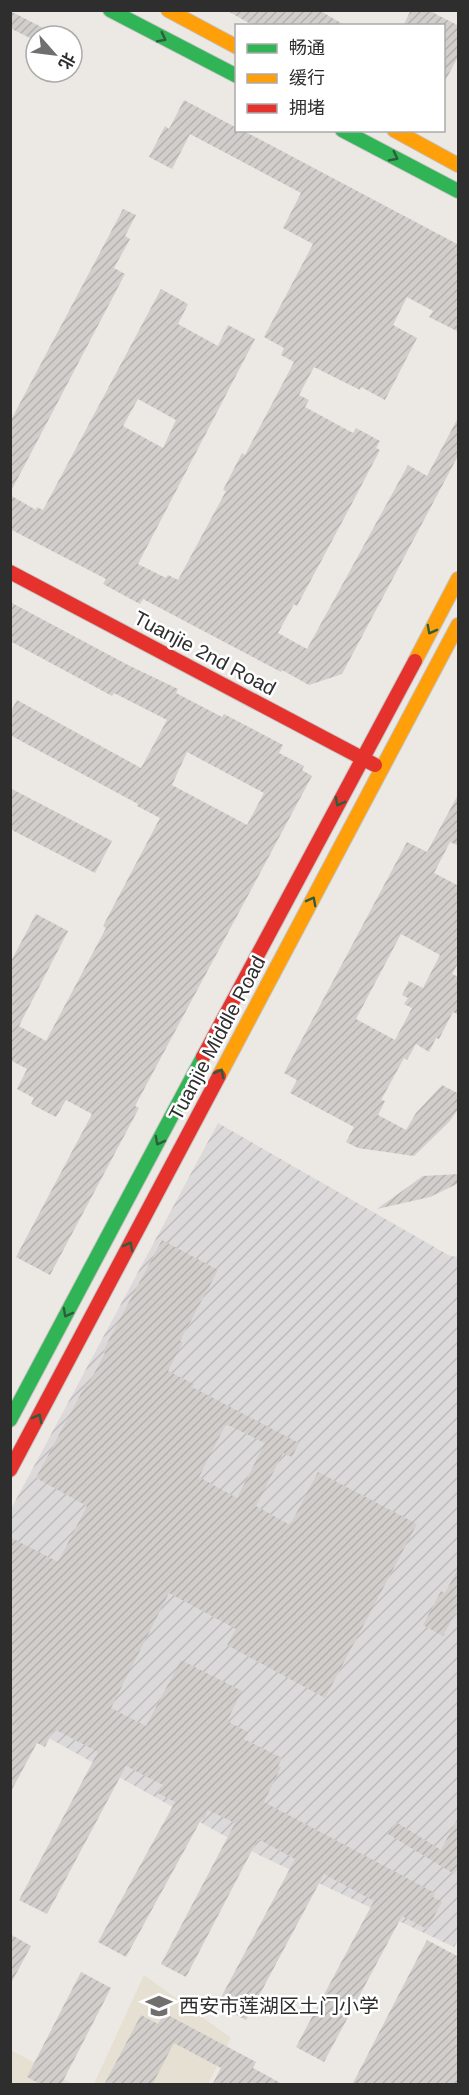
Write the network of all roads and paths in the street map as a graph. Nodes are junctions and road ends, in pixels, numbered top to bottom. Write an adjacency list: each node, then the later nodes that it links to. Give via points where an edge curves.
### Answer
1 (110, 10): 3 (street)
2 (168, 10): 4 (street)
3 (133, 16): 5 (street, one-way to 5)
4 (235, 46)
5 (235, 75)
6 (346, 132): 9 (street, one-way to 9)
7 (398, 132): 8 (street)
8 (459, 165)
9 (459, 191)
10 (10, 572): 13 (street, Tuanjie 2nd Road)
11 (459, 579): 13 (street, Tuanjie Middle Road, one-way to 13)
12 (459, 625): 14 (street, Tuanjie Middle Road)
13 (362, 759): 14 (street, Tuanjie 2nd Road); 15 (street, Tuanjie Middle Road, one-way to 15)
14 (382, 769): 16 (street, Tuanjie Middle Road, one-way to 14)
15 (10, 1420)
16 (10, 1470)

